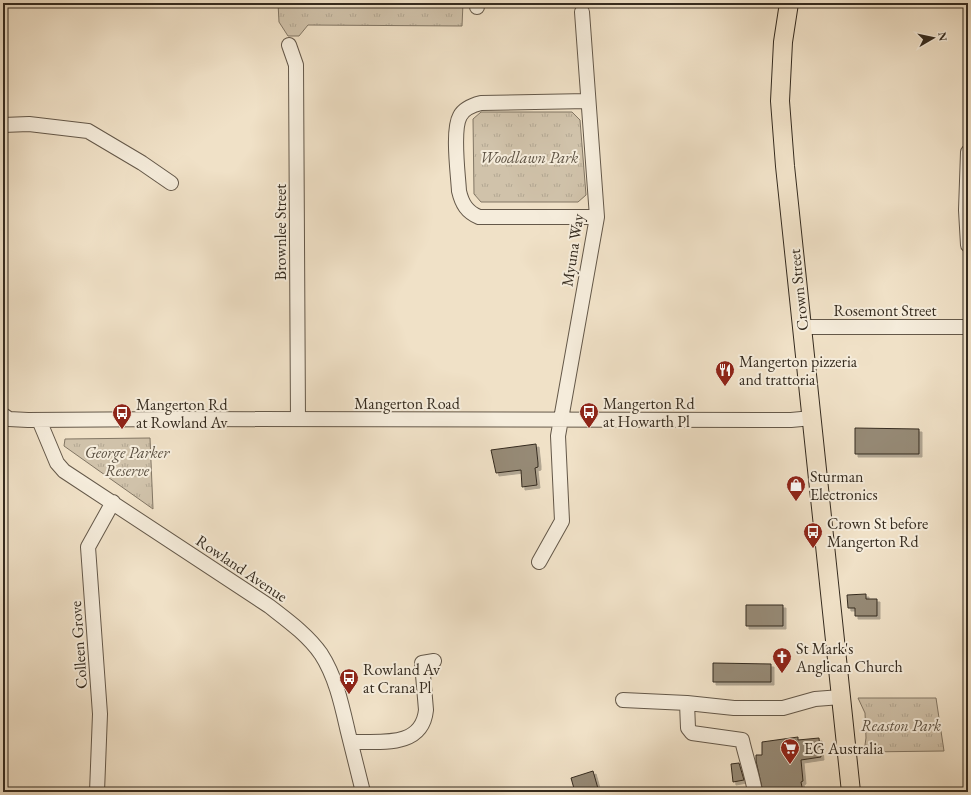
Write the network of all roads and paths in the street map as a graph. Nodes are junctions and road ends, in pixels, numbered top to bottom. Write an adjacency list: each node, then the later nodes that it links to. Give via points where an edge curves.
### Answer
1 (789, 3): 10 (main road, Crown Street, via 783,42 780,101)
2 (582, 12): 4 (street, Myuna Way)
3 (289, 45): 15 (street, Brownlee Street, via 296,65)
4 (588, 101): 8 (street, Myuna Way); 8 (street, via 481,103 466,108 460,114 456,128 459,191 466,208 479,217)
5 (3, 125): 7 (street, via 29,124 88,131)
6 (968, 152): 9 (street)
7 (172, 183)
8 (597, 216): 16 (street, Myuna Way)
9 (968, 245)
10 (802, 327): 11 (street, Rosemont Street); 13 (main road, Crown Street)
11 (968, 327)
12 (3, 415): 14 (street, Mangerton Road, via 9,419)
13 (812, 418): 16 (street, Mangerton Road); 20 (main road, Crown Street)
14 (39, 420): 15 (street, Mangerton Road); 17 (street, Rowland Avenue, via 57,463 64,471)
15 (298, 420): 16 (street, Mangerton Road)
16 (561, 420): 18 (street, Myuna Way, via 558,436 562,521)
17 (113, 502): 23 (street, Rowland Avenue, via 269,606 310,641 329,670); 24 (street, Colleen Grove, via 88,547 100,714)
18 (538, 562)
19 (434, 661): 23 (street, via 422,663 425,718 413,735 398,741)
20 (841, 697): 22 (street, via 815,699 783,708 734,708); 27 (main road, Crown Street)
21 (623, 700): 22 (street)
22 (687, 703): 26 (street, via 688,728 692,733 742,740)
23 (351, 742): 25 (street, Rowland Avenue)
24 (97, 792)
25 (363, 792)
26 (756, 792)
27 (850, 792)

